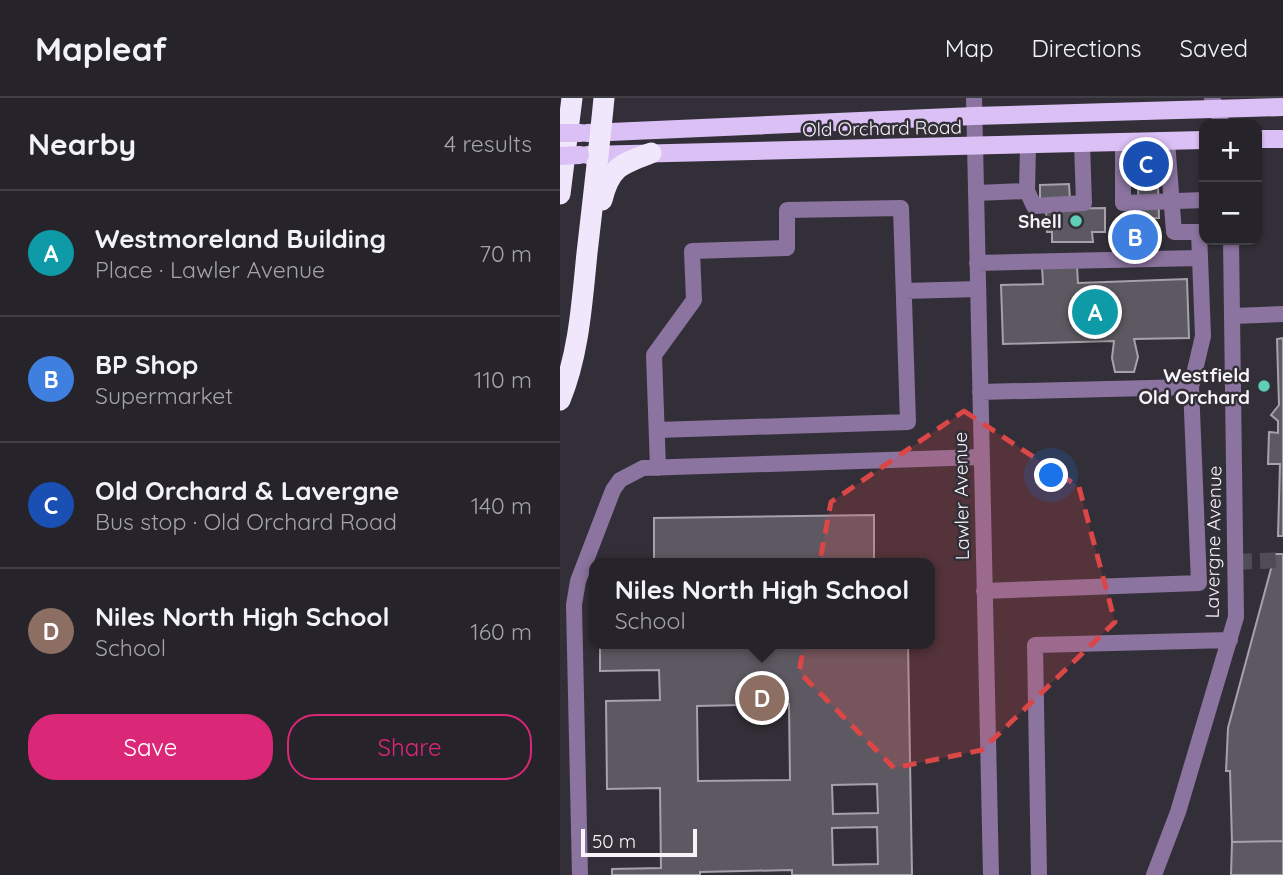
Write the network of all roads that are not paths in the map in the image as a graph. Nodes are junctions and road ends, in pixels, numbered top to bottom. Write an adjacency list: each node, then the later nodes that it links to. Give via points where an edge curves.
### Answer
1 (572, 98): 21 (highway)
2 (604, 98): 6 (highway)
3 (974, 107): 5 (main road, Old Orchard Road); 6 (main road, Old Orchard Road); 15 (street, Lawler Avenue)
4 (1283, 107): 5 (main road, Old Orchard Road)
5 (1217, 110)
6 (591, 132): 7 (main road, Old Orchard Road, bridge); 17 (highway)
7 (560, 133)
8 (1262, 139): 9 (main road)
9 (1283, 139)
10 (1199, 140): 11 (main road, Old Orchard Road)
11 (1167, 141): 12 (main road, Old Orchard Road); 23 (street)
12 (1123, 143): 13 (main road, Old Orchard Road); 23 (street, via 1123,203)
13 (1082, 144): 14 (main road, Old Orchard Road); 19 (street, via 1084,203 1034,206)
14 (1028, 146): 15 (main road, Old Orchard Road); 19 (street)
15 (975, 147): 16 (main road, Old Orchard Road); 20 (street, Lawler Avenue)
16 (652, 153): 17 (main road, Old Orchard Road); 33 (highway, via 627,162 606,181 587,303)
17 (590, 155): 18 (main road, Old Orchard Road, bridge); 33 (highway)
18 (560, 156)
19 (1027, 191): 20 (street)
20 (976, 193): 28 (street, Lawler Avenue)
21 (560, 194)
22 (1199, 200): 23 (street)
23 (1172, 201): 24 (street, via 1174,232)
24 (1199, 232)
25 (1200, 245): 27 (street)
26 (1231, 245): 32 (street, Lavergne Avenue)
27 (1199, 258): 28 (street); 34 (street, via 1202,336)
28 (977, 263): 29 (street, Lawler Avenue)
29 (978, 289): 30 (street); 35 (street, Lawler Avenue)
30 (904, 291): 37 (street, via 908,422); 37 (street, via 901,208 787,210 787,248 692,251 694,300 654,355)
31 (1283, 314): 32 (street)
32 (1233, 316): 41 (street, Lavergne Avenue, via 1236,617)
33 (579, 326): 36 (highway)
34 (1191, 387): 35 (street); 40 (street, via 1199,583)
35 (980, 392): 38 (street, Lawler Avenue)
36 (560, 400)
37 (656, 430): 39 (street)
38 (981, 457): 39 (street); 40 (street, Lawler Avenue)
39 (658, 468): 42 (street, via 643,468 620,480 612,490 578,581 574,605)
40 (984, 591): 45 (street, Lawler Avenue)
41 (1230, 640): 46 (street, via 1035,645); 47 (street, Lavergne Avenue, via 1178,813)
42 (577, 703): 43 (street); 44 (street)
43 (560, 704)
44 (580, 875)
45 (990, 875)
46 (1039, 875)
47 (1154, 875)

